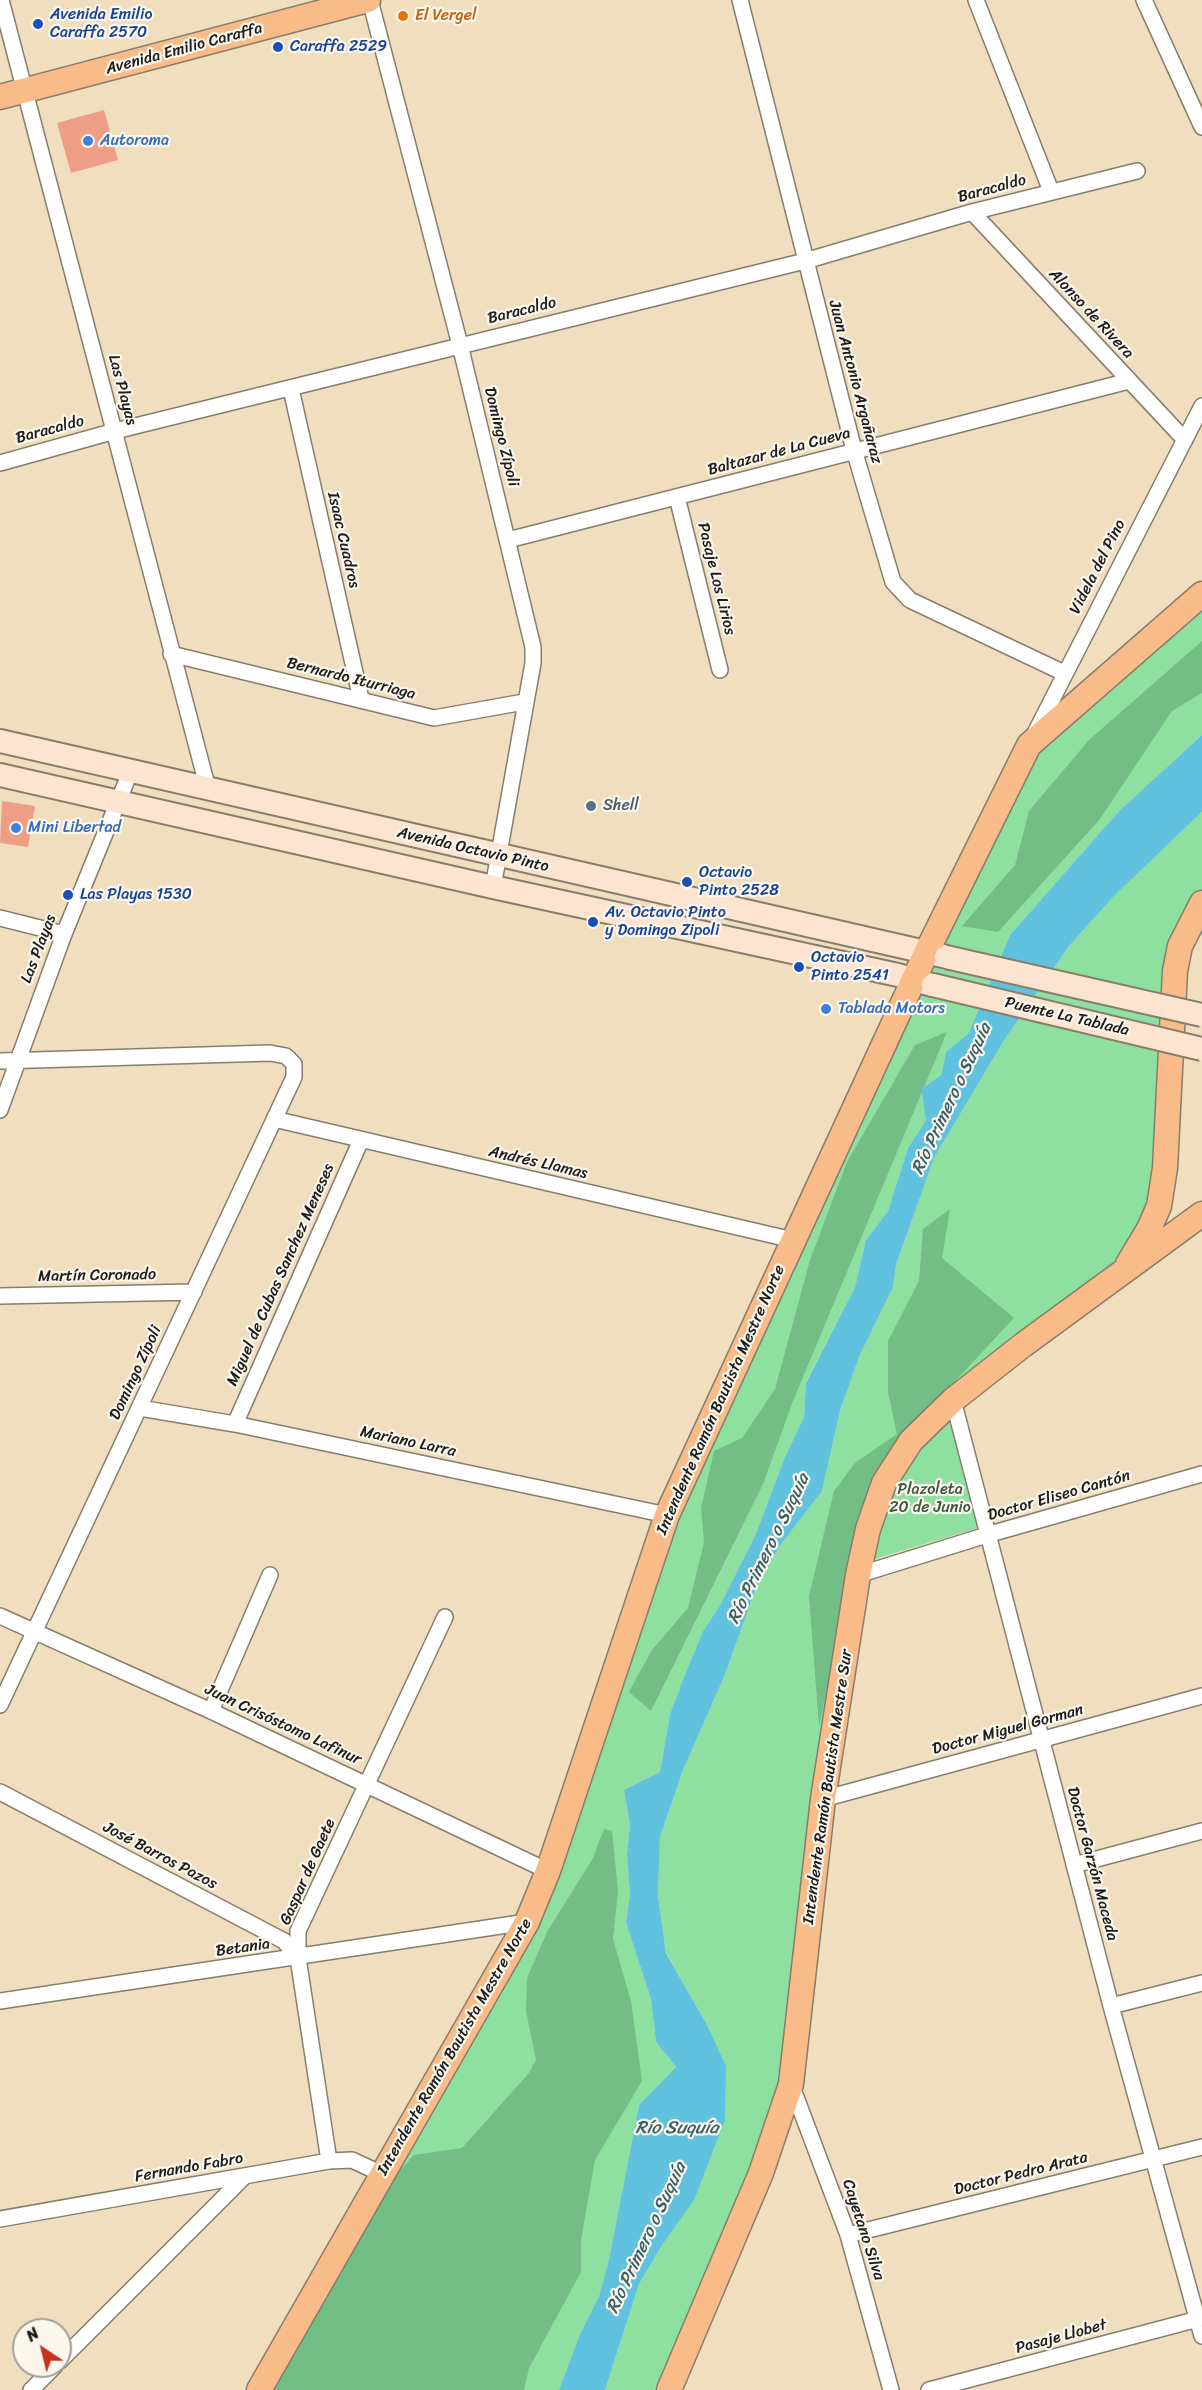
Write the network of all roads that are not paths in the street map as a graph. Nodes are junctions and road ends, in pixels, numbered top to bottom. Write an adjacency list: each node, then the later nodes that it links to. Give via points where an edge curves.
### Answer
1 (1, 0): 6 (street, Las Playas)
2 (369, 0): 6 (main road, Avenida Emilio Caraffa); 13 (street, Domingo Zípoli)
3 (740, 0): 12 (street, Juan Antonio Argañaraz)
4 (976, 0): 10 (street)
5 (1144, 0): 8 (street)
6 (25, 91): 7 (main road, Avenida Emilio Caraffa); 17 (street, Las Playas)
7 (0, 97)
8 (1202, 127)
9 (1137, 171): 10 (street, Baracaldo)
10 (1051, 191): 11 (street, Baracaldo)
11 (972, 212): 12 (street, Baracaldo); 14 (street, Alonso de Rivera)
12 (805, 261): 13 (street, Baracaldo); 19 (street, Juan Antonio Argañaraz)
13 (460, 345): 15 (street, Baracaldo); 22 (street, Domingo Zípoli)
14 (1129, 381): 18 (street, Alonso de Rivera); 19 (street, Baltazar de La Cueva)
15 (291, 389): 17 (street, Baracaldo); 27 (street, Isaac Cuadros)
16 (1202, 406): 18 (street, Videla del Pino)
17 (115, 431): 20 (street, Baracaldo); 24 (street, Las Playas)
18 (1184, 439): 26 (street, Videla del Pino)
19 (854, 450): 21 (street, Baltazar de La Cueva); 26 (street, Juan Antonio Argañaraz, via 898,591)
20 (0, 463)
21 (677, 497): 22 (street, Baltazar de La Cueva); 25 (street, Pasaje Los Lirios)
22 (508, 540): 28 (street, Domingo Zípoli, via 533,647)
23 (1202, 594): 30 (main road, Intendente Ramón Bautista Mestre Norte)
24 (171, 654): 27 (street, Bernardo Iturriaga); 33 (street, Las Playas)
25 (720, 670)
26 (1064, 673): 30 (street, Videla del Pino)
27 (361, 699): 28 (street, Bernardo Iturriaga, via 434,718)
28 (524, 702): 35 (street, Domingo Zípoli)
29 (0, 741): 31 (main road, Avenida Octavio Pinto)
30 (1029, 746): 40 (main road, Intendente Ramón Bautista Mestre Norte)
31 (131, 770): 33 (main road, Avenida Octavio Pinto); 34 (street, Las Playas)
32 (0, 775): 34 (main road, Avenida Octavio Pinto)
33 (208, 789): 35 (main road, Avenida Octavio Pinto)
34 (118, 800): 36 (main road, Avenida Octavio Pinto); 39 (street, Las Playas)
35 (497, 856): 36 (street, Domingo Zípoli); 40 (main road, Avenida Octavio Pinto)
36 (493, 887): 41 (main road, Avenida Octavio Pinto)
37 (1202, 903): 51 (main road, Intendente Ramón Bautista Mestre Sur, via 1180,946 1176,971 1166,1168 1159,1206)
38 (0, 918): 39 (street)
39 (64, 934): 45 (street, Las Playas)
40 (936, 954): 41 (main road, Intendente Ramón Bautista Mestre Norte); 42 (main road, Puente La Tablada, bridge)
41 (924, 982): 43 (main road, Puente La Tablada, bridge); 50 (main road, Intendente Ramón Bautista Mestre Norte)
42 (1202, 1015)
43 (1202, 1049)
44 (0, 1061): 45 (street)
45 (17, 1061): 46 (street, Las Playas); 47 (street, Domingo Zípoli, via 270,1053 286,1056 294,1064 294,1077)
46 (0, 1110)
47 (274, 1119): 48 (street, Andrés Llamas); 52 (street, Domingo Zípoli)
48 (361, 1140): 50 (street, Andrés Llamas); 56 (street, Miguel de Cubas Sanchez Meneses)
49 (1202, 1214): 51 (main road, Intendente Ramón Bautista Mestre Sur)
50 (793, 1240): 58 (main road, Intendente Ramón Bautista Mestre Norte)
51 (1122, 1274): 54 (main road, Intendente Ramón Bautista Mestre Sur)
52 (194, 1292): 53 (street, Martín Coronado); 55 (street, Domingo Zípoli)
53 (0, 1296)
54 (953, 1401): 59 (street, Doctor Garzón Maceda); 61 (main road, Intendente Ramón Bautista Mestre Sur, via 911,1441 893,1465 868,1529)
55 (140, 1407): 56 (street, Mariano Larra); 64 (street, Domingo Zípoli)
56 (235, 1424): 58 (street, Mariano Larra)
57 (1202, 1474): 59 (street, Doctor Eliseo Cantón)
58 (667, 1515): 74 (main road, Intendente Ramón Bautista Mestre Norte)
59 (990, 1534): 61 (street, Doctor Eliseo Cantón); 68 (street, Doctor Garzón Maceda)
60 (270, 1575): 67 (street)
61 (858, 1575): 71 (main road, Intendente Ramón Bautista Mestre Sur)
62 (0, 1616): 64 (street, Juan Crisóstomo Lafinur)
63 (445, 1617): 69 (street, Gaspar de Gaete)
64 (34, 1629): 66 (street, Domingo Zípoli); 67 (street, Juan Crisóstomo Lafinur)
65 (1202, 1696): 68 (street, Doctor Miguel Gorman)
66 (0, 1705)
67 (211, 1711): 69 (street, Juan Crisóstomo Lafinur)
68 (1041, 1740): 71 (street, Doctor Miguel Gorman); 73 (street, Doctor Garzón Maceda)
69 (367, 1784): 74 (street, Juan Crisóstomo Lafinur); 76 (street, Gaspar de Gaete, via 298,1931)
70 (0, 1792): 76 (street, José Barros Pazos, via 284,1941)
71 (823, 1799): 80 (main road, Intendente Ramón Bautista Mestre Sur)
72 (1202, 1831): 73 (street)
73 (1074, 1865): 79 (street, Doctor Garzón Maceda)
74 (548, 1871): 75 (main road, Intendente Ramón Bautista Mestre Norte)
75 (527, 1922): 76 (street, Betania); 84 (main road, Intendente Ramón Bautista Mestre Norte)
76 (298, 1959): 78 (street, Betania); 83 (street, Gaspar de Gaete)
77 (1202, 1983): 79 (street)
78 (0, 2001)
79 (1111, 2006): 82 (street, Doctor Garzón Maceda)
80 (791, 2084): 87 (street, Cayetano Silva); 94 (main road, Intendente Ramón Bautista Mestre Sur, via 761,2173)
81 (1202, 2147): 82 (street, Doctor Pedro Arata)
82 (1153, 2160): 87 (street, Doctor Pedro Arata); 88 (street, Doctor Garzón Maceda)
83 (329, 2161): 84 (street, Fernando Fabro, via 352,2160); 85 (street, Fernando Fabro)
84 (382, 2174): 93 (main road, Intendente Ramón Bautista Mestre Norte)
85 (244, 2177): 86 (street, Fernando Fabro); 90 (street)
86 (0, 2218)
87 (848, 2235): 95 (street, Cayetano Silva)
88 (1200, 2319): 89 (street, Doctor Garzón Maceda); 96 (street, Pasaje Llobet)
89 (1202, 2336)
90 (72, 2349)
91 (43, 2378): 92 (street)
92 (31, 2390)
93 (259, 2390)
94 (669, 2390)
95 (891, 2390)
96 (929, 2390)

